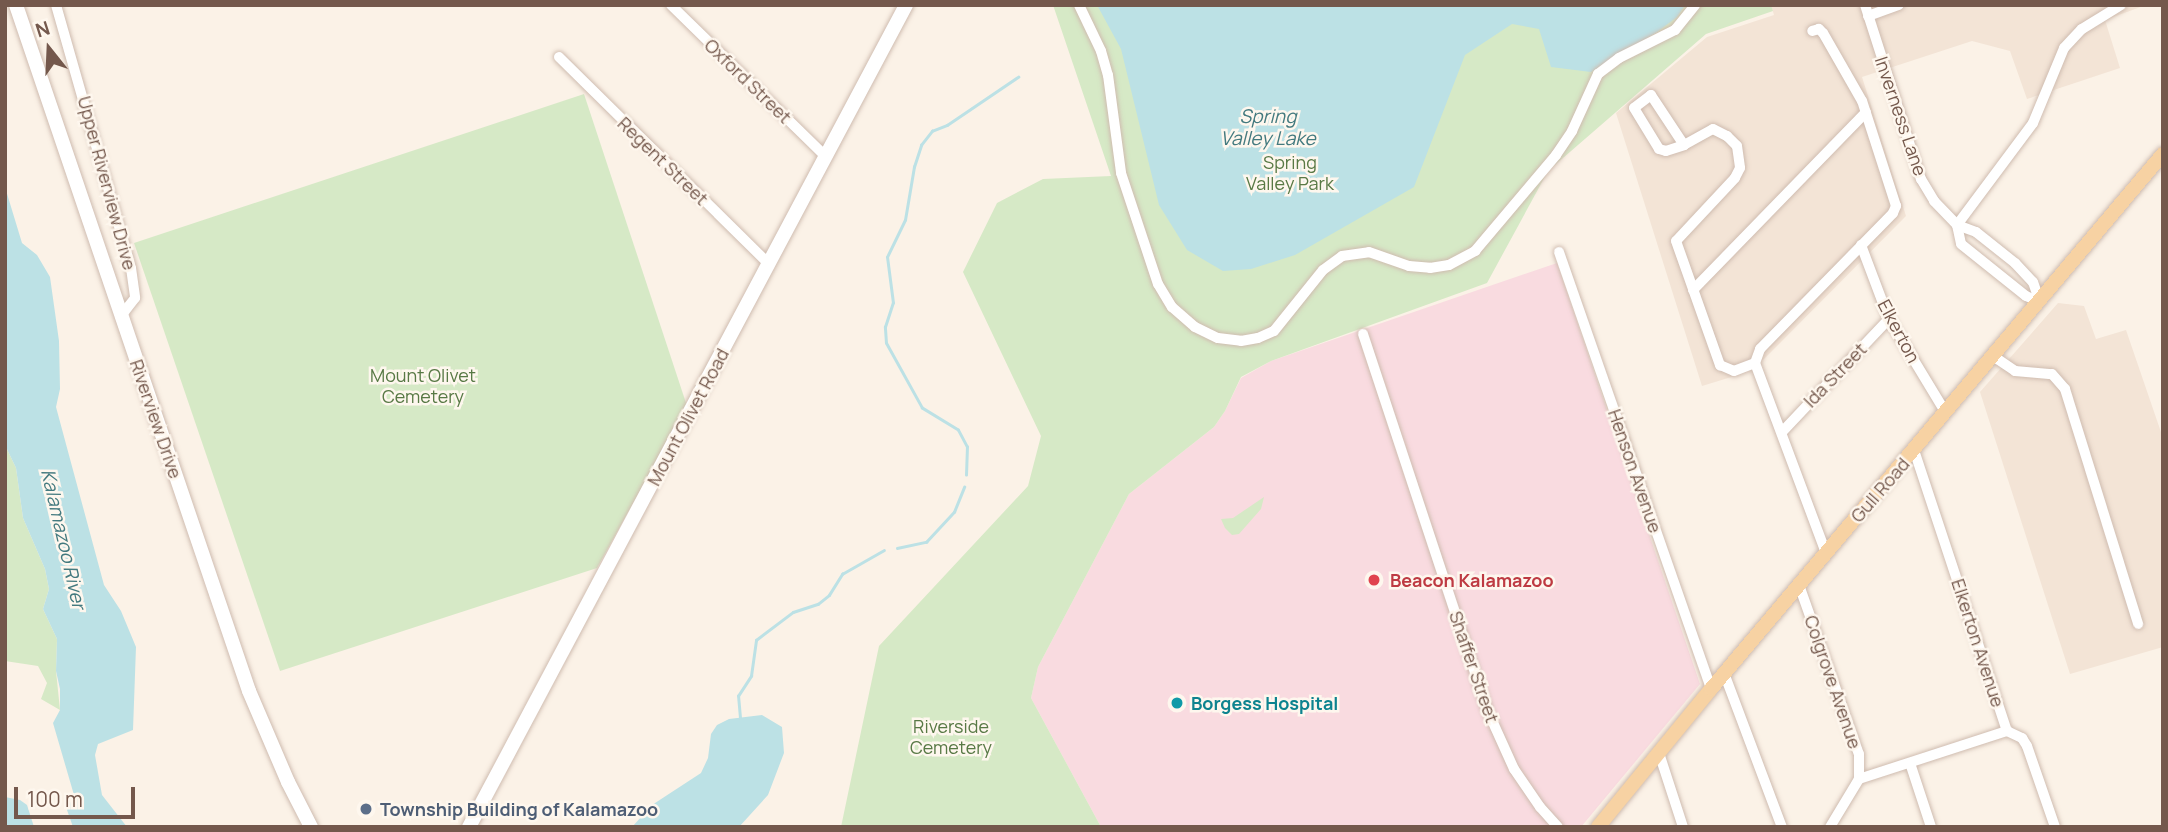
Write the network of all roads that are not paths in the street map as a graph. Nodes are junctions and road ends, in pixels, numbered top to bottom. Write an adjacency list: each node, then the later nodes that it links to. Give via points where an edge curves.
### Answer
1 (16, 5): 22 (street, Riverview Drive)
2 (56, 5): 22 (street, Upper Riverview Drive, via 131,268 135,298)
3 (671, 5): 15 (street, Oxford Street)
4 (906, 5): 15 (street, Mount Olivet Road)
5 (1079, 5): 6 (street, via 1105,63 1121,173 1158,284 1172,307 1195,327 1218,338 1241,341 1274,331 1323,270 1342,256 1369,252 1430,268 1449,265 1475,251 1556,155 1598,74 1675,30)
6 (1695, 5)
7 (1899, 5): 9 (street)
8 (2121, 5): 16 (street, via 2082,29 2064,48 2033,122)
9 (1867, 10): 16 (street, Inverness Lane, via 1921,179)
10 (1812, 31): 12 (street, via 1823,33)
11 (559, 57): 19 (street, Regent Street)
12 (1866, 112): 17 (street, via 1896,206); 20 (street)
13 (1684, 145): 13 (street, via 1651,95 1634,107 1660,149); 20 (street, via 1713,129 1727,136 1740,154 1735,178 1676,241)
14 (2163, 154): 21 (main road, Gull Road)
15 (825, 156): 19 (street, Mount Olivet Road)
16 (1957, 225): 21 (street, via 1976,232 2015,263 2033,282); 21 (street, Inverness Lane, via 1961,244)
17 (1858, 249): 23 (street, Elkerton); 26 (street, via 1760,349)
18 (1559, 252): 34 (street, Henson Avenue)
19 (769, 264): 40 (street, Mount Olivet Road)
20 (1693, 290): 26 (street, via 1720,365 1734,371)
21 (2040, 302): 25 (main road, Gull Road)
22 (120, 318): 39 (street, Riverview Drive, via 249,691)
23 (1889, 319): 27 (street, Elkerton); 28 (street, Ida Street)
24 (1363, 334): 41 (street, Shaffer Street, via 1486,707 1514,769)
25 (1993, 356): 27 (main road, Gull Road); 32 (street, via 2015,371 2052,374 2065,389)
26 (1755, 363): 28 (street)
27 (1946, 413): 29 (main road, Gull Road)
28 (1782, 432): 30 (street)
29 (1914, 450): 30 (main road, Gull Road); 35 (street, Elkerton Avenue)
30 (1826, 553): 31 (main road, Gull Road)
31 (1799, 585): 33 (main road, Gull Road); 38 (street, Colgrove Avenue, via 1859,754)
32 (2138, 624)
33 (1724, 673): 34 (main road, Gull Road); 44 (street)
34 (1711, 689): 36 (main road, Gull Road)
35 (2007, 731): 37 (street); 47 (street, Elkerton Avenue, via 2027,746)
36 (1659, 753): 42 (main road, Gull Road); 43 (street)
37 (1910, 763): 38 (street); 46 (street)
38 (1858, 779): 45 (street)
39 (311, 827)
40 (468, 827)
41 (1558, 827)
42 (1598, 827)
43 (1684, 827)
44 (1782, 827)
45 (1830, 827)
46 (1931, 827)
47 (2055, 827)

